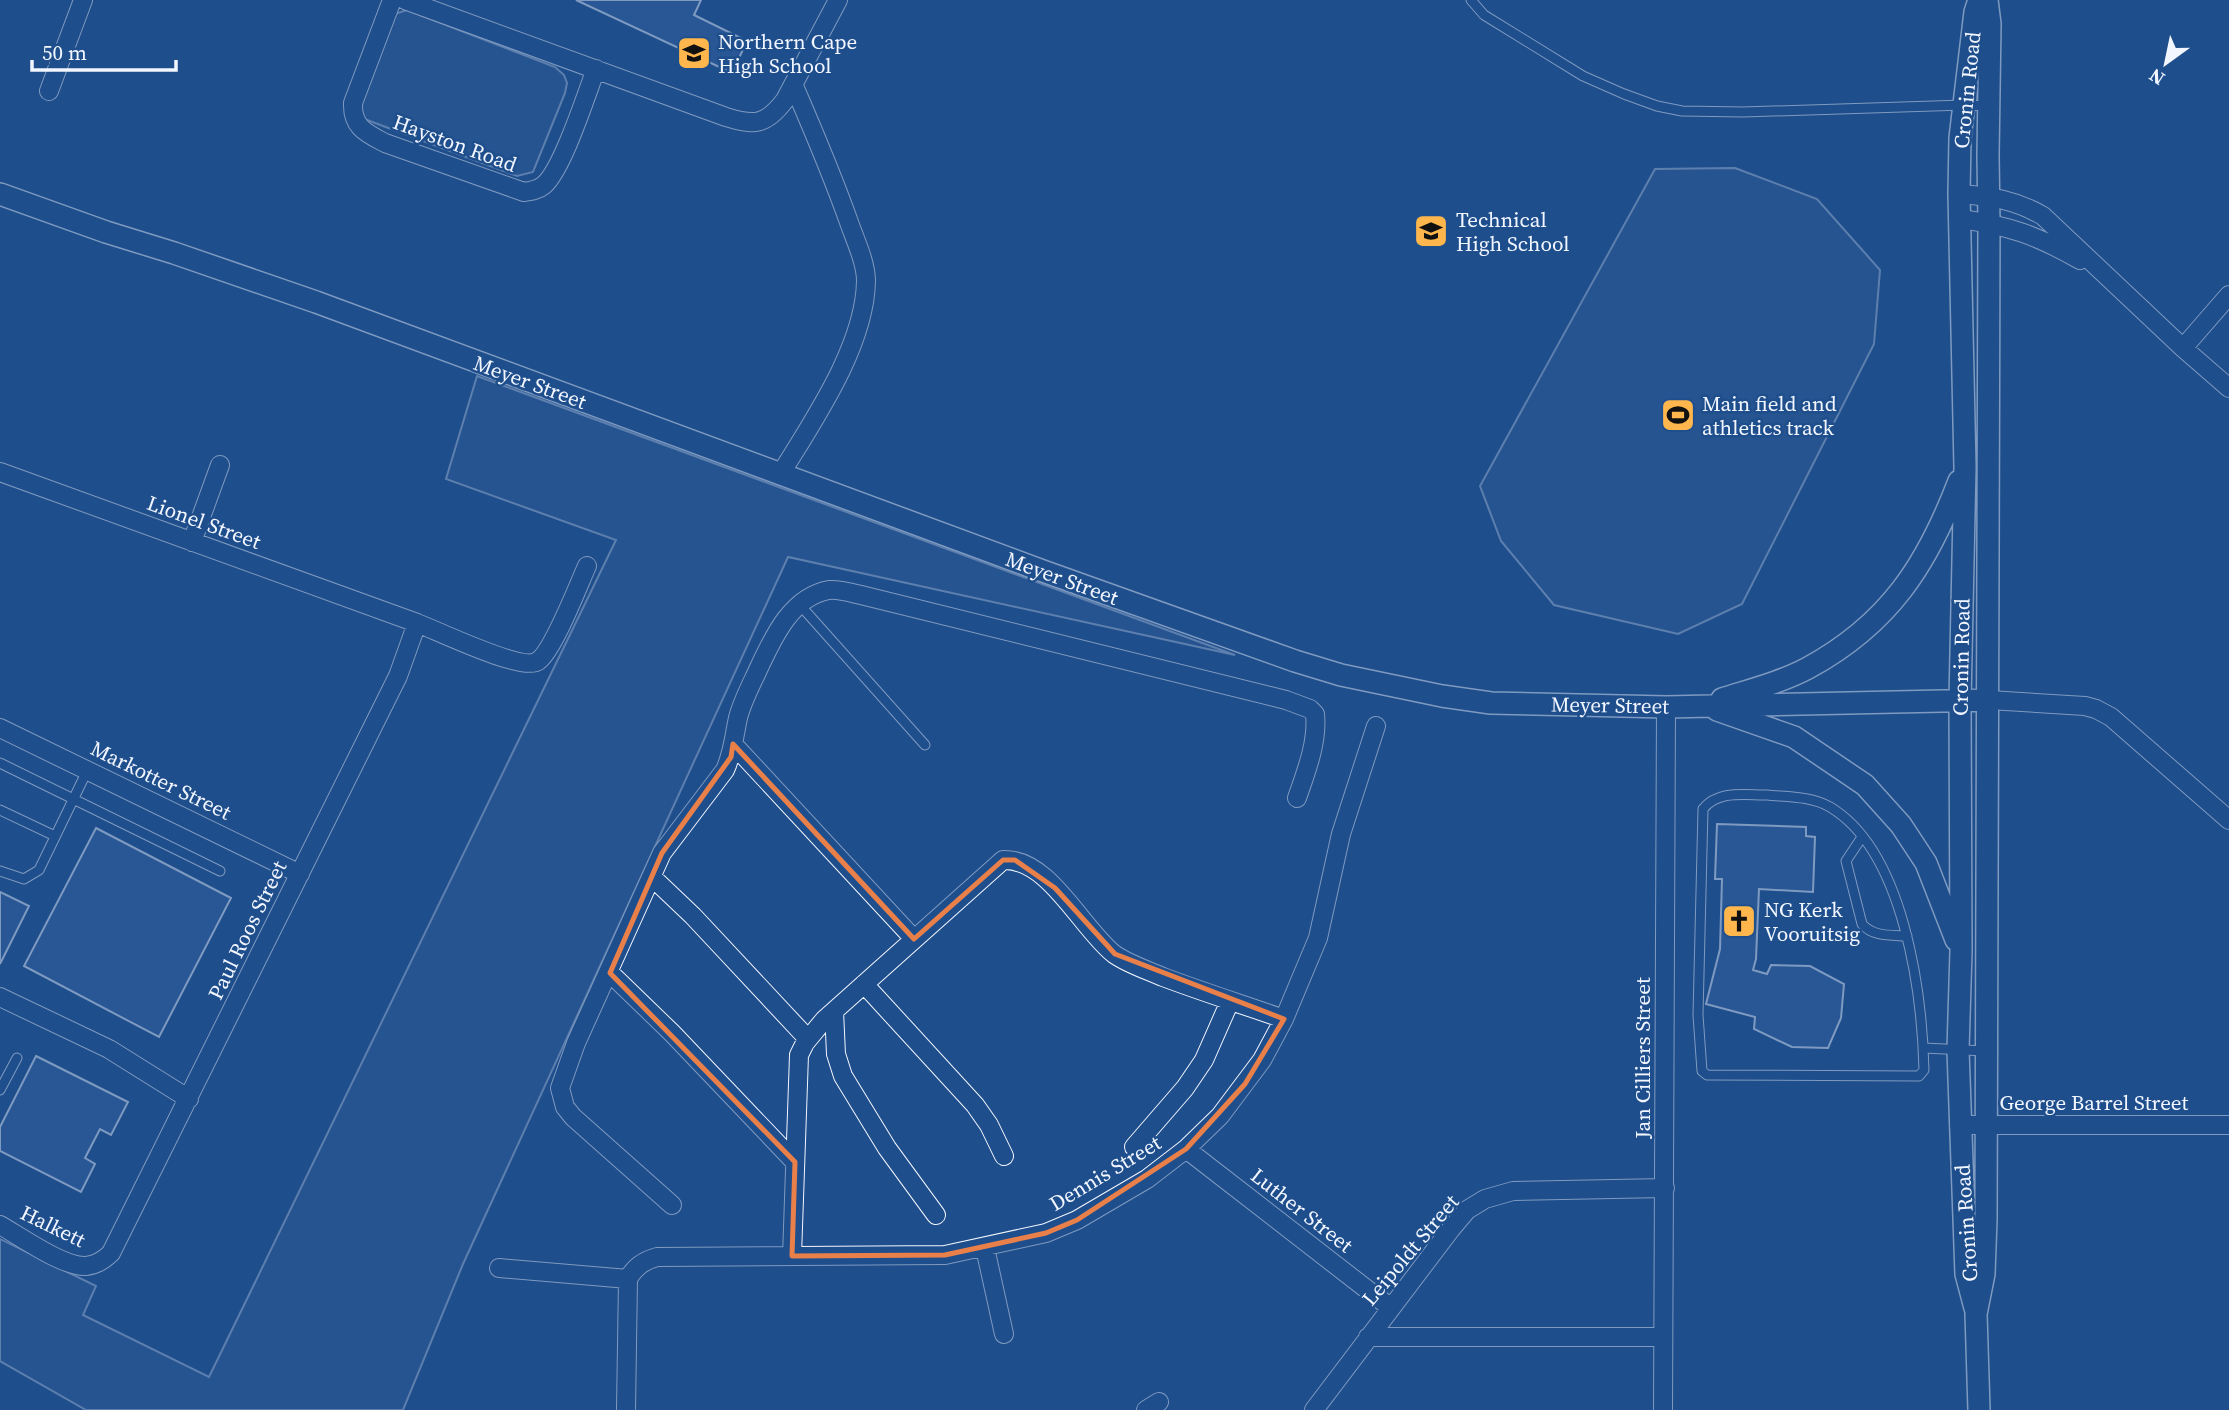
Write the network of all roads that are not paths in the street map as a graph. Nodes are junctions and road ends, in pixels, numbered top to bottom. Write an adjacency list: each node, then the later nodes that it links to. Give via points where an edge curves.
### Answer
1 (83, 0): 10 (street)
2 (393, 0): 8 (street, Hayston Road, via 353,103 352,115 359,126 385,142 524,192 544,184 559,164)
3 (405, 0): 8 (street)
4 (838, 0): 9 (street)
5 (1471, 0): 11 (lane, via 1484,15 1583,76 1657,106 1743,113)
6 (1979, 0): 11 (street, Cronin Road)
7 (1987, 0): 12 (street, Cronin Road)
8 (596, 69): 9 (street, via 747,123 774,115)
9 (794, 86): 27 (street, via 828,163 866,278 860,319 845,358)
10 (50, 91)
11 (1964, 105): 12 (lane); 15 (street, Cronin Road)
12 (1989, 106): 16 (street, Cronin Road)
13 (0, 180): 17 (street, Meyer Street)
14 (0, 194): 17 (street, Meyer Street)
15 (1959, 194): 16 (street); 18 (street, Cronin Road)
16 (1988, 196): 19 (street, Cronin Road); 20 (street, via 2026,206 2043,216)
17 (76, 214): 27 (street, Meyer Street, via 147,234 174,253)
18 (1961, 219): 19 (street); 25 (street, Cronin Road)
19 (1989, 223): 20 (street, via 2039,237); 33 (street, Cronin Road)
20 (2098, 270): 22 (street)
21 (2229, 295): 22 (street)
22 (2183, 348): 23 (street)
23 (2229, 388)
24 (220, 465): 28 (street)
25 (1965, 467): 32 (street, Cronin Road); 34 (street, via 1944,521 1890,606 1850,642 1806,669)
26 (0, 472): 28 (street, Lionel Street)
27 (780, 475): 35 (street, Meyer Street, via 1341,675 1492,703)
28 (192, 542): 31 (street, Lionel Street)
29 (587, 566): 31 (street, via 550,647 537,663 510,661)
30 (800, 605): 38 (street, via 769,645 738,717); 39 (lane); 42 (street, via 831,590 861,595 1310,709 1316,725)
31 (417, 623): 50 (street, Paul Roos Street, via 398,676)
32 (1960, 700): 33 (street, Meyer Street); 34 (street, Meyer Street); 54 (street, Cronin Road)
33 (1989, 700): 45 (street, via 2073,705 2111,717); 64 (street, Cronin Road)
34 (1703, 706): 35 (street, Meyer Street); 54 (street, via 1794,737 1865,785 1901,825 1926,863)
35 (1667, 707): 75 (street, Jan Cilliers Street)
36 (1376, 726): 60 (street, Dennis Street, via 1341,834 1318,938)
37 (0, 728): 41 (street, Markotter Street)
38 (733, 744): 51 (street, via 725,770 671,840); 53 (street)
39 (925, 745)
40 (0, 763): 43 (lane)
41 (88, 769): 43 (lane); 50 (street, Markotter Street)
42 (1297, 798)
43 (73, 799): 46 (lane); 49 (lane)
44 (0, 810): 46 (lane)
45 (2229, 820)
46 (55, 836): 48 (lane, via 33,874 24,879)
47 (1862, 837): 52 (lane, via 1880,864); 52 (lane, via 1846,861 1862,924 1878,934); 62 (lane, via 1830,807 1802,798 1719,796 1703,809 1701,1068 1707,1075 1919,1076 1924,1070)
48 (0, 871)
49 (220, 871)
50 (300, 874): 67 (street, Paul Roos Street)
51 (652, 877): 55 (street); 61 (street)
52 (1907, 936): 62 (lane)
53 (914, 939): 56 (street); 58 (street, via 1003,860 1015,860 1038,872 1115,954)
54 (1961, 951): 63 (street, Cronin Road)
55 (610, 972): 74 (street); 76 (street, via 576,1043 561,1096 588,1132)
56 (863, 984): 59 (street); 73 (street, via 975,1105)
57 (0, 997): 67 (street, via 109,1049)
58 (1230, 1001): 60 (street); 71 (street, via 1204,1060)
59 (834, 1011): 61 (street); 77 (street, via 836,1054 843,1076)
60 (1284, 1019): 72 (street, Dennis Street, via 1245,1084)
61 (808, 1039): 74 (street, via 799,1055)
62 (1924, 1048): 63 (lane)
63 (1958, 1050): 64 (lane); 69 (street, Cronin Road)
64 (1987, 1051): 68 (street, Cronin Road)
65 (17, 1058): 66 (lane)
66 (0, 1090)
67 (189, 1099): 81 (street, Paul Roos Street, via 111,1253)
68 (1986, 1124): 69 (street, George Barrel Street); 70 (street, George Barrel Street); 85 (street, Cronin Road, via 1984,1274)
69 (1959, 1125): 85 (street, Cronin Road, via 1966,1274)
70 (2229, 1125)
71 (1134, 1147)
72 (1186, 1149): 79 (street, Dennis Street, via 1147,1179 1077,1220 1046,1234); 84 (street, Luther Street)
73 (1004, 1156)
74 (795, 1162): 80 (street)
75 (1665, 1188): 84 (street, Leipoldt Street, via 1513,1191 1485,1199 1467,1210); 88 (street, Jan Cilliers Street)
76 (672, 1205)
77 (936, 1215)
78 (0, 1225): 81 (street, Halkett, via 66,1262)
79 (985, 1248): 80 (street, Dennis Street, via 945,1255); 86 (street)
80 (792, 1256): 83 (street, Dennis Street, via 656,1256 634,1269)
81 (87, 1266)
82 (499, 1268): 83 (street)
83 (628, 1279): 89 (street)
84 (1391, 1308): 87 (street, Leipoldt Street)
85 (1976, 1314): 92 (street, Cronin Road)
86 (1004, 1334)
87 (1368, 1337): 88 (street); 90 (street, Leipoldt Street)
88 (1662, 1337): 91 (street, Jan Cilliers Street)
89 (626, 1410)
90 (1314, 1410)
91 (1663, 1410)
92 (1979, 1410)

